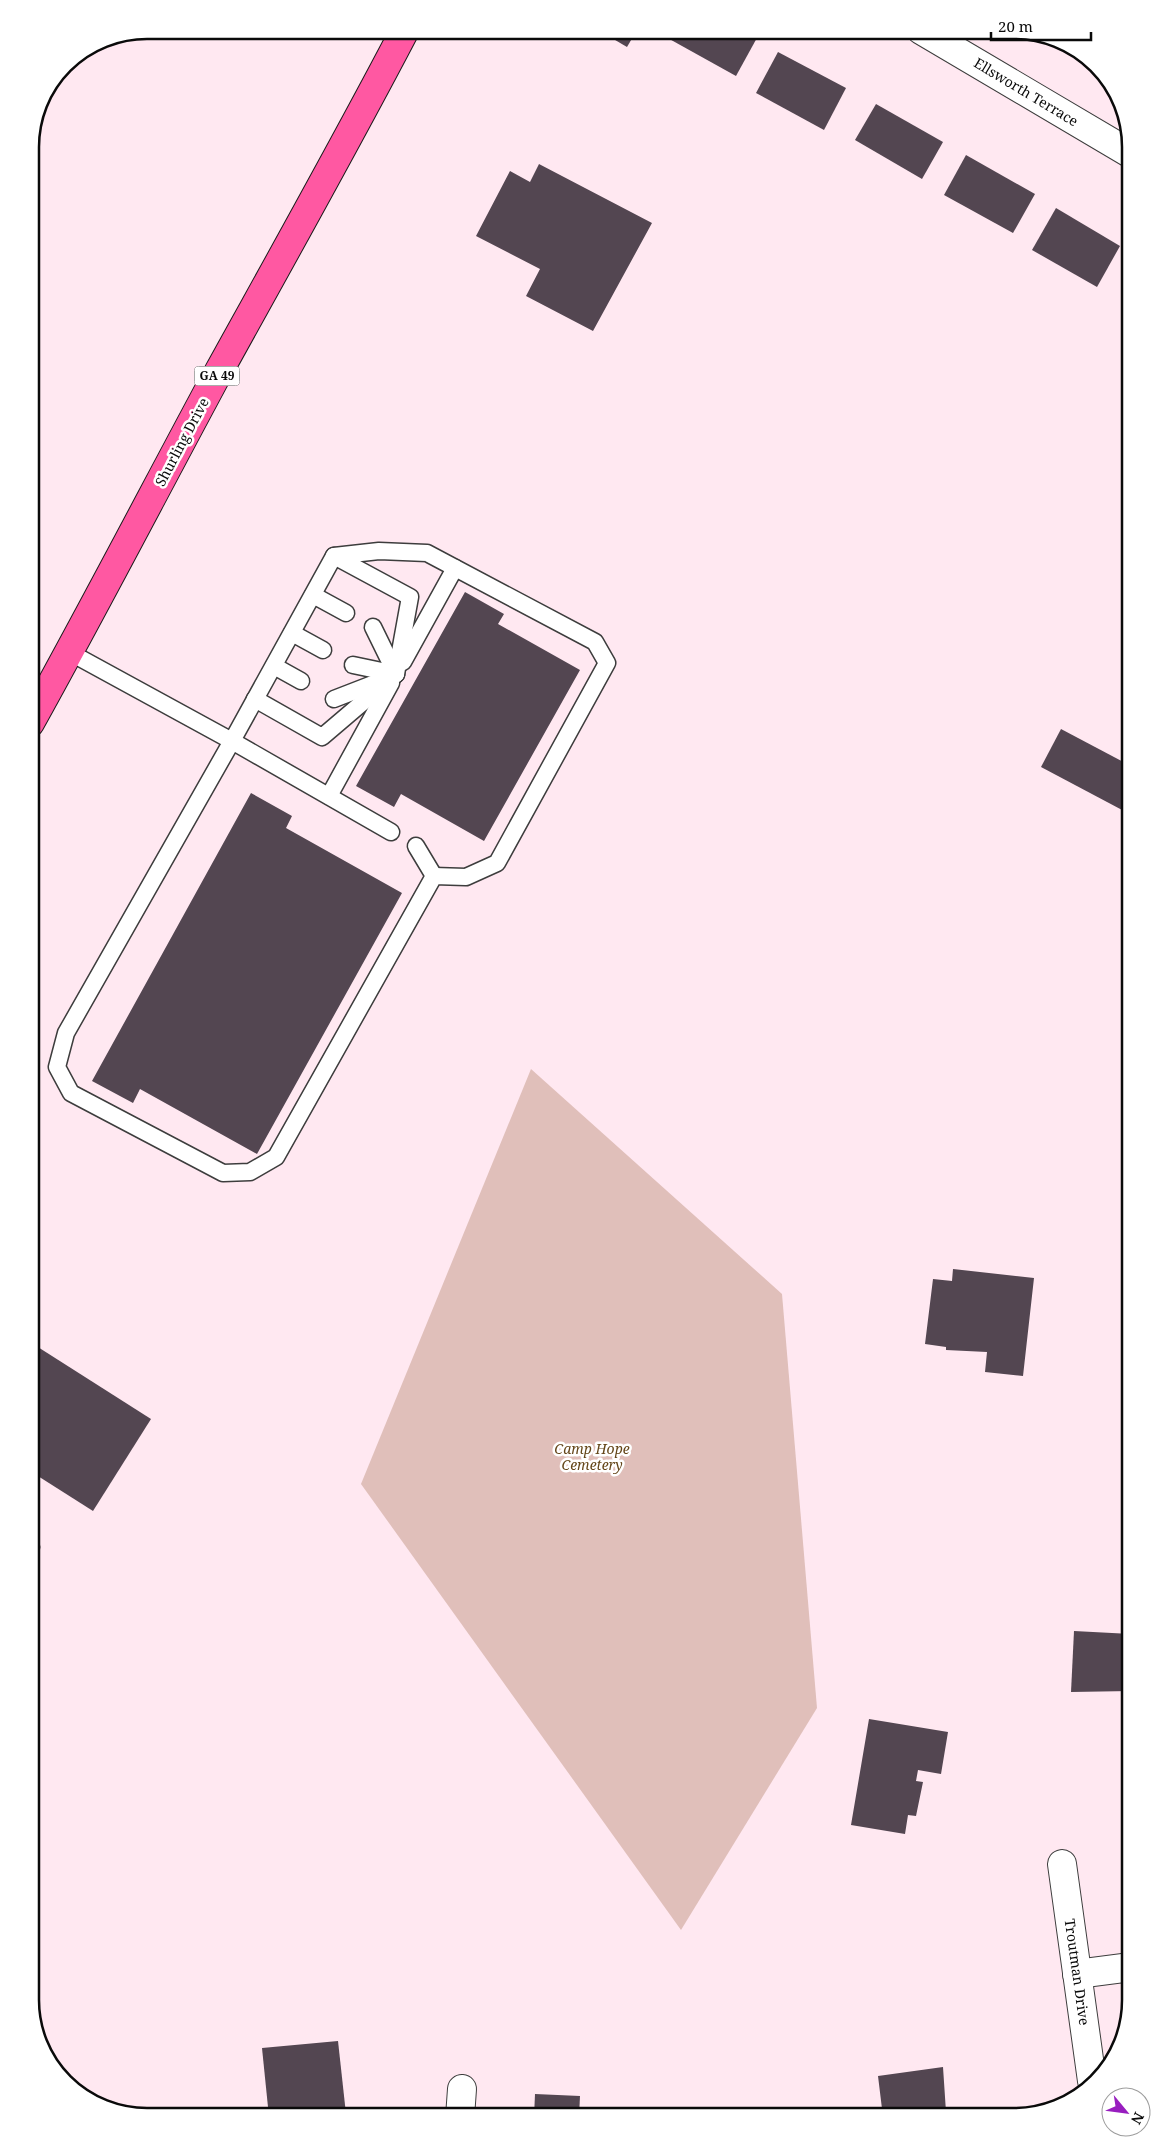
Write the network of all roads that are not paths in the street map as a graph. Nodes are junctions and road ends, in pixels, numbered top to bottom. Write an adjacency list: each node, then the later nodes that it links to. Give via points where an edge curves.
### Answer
1 (400, 39): 11 (main road, Shurling Drive / GA 49)
2 (937, 39): 3 (street, Ellsworth Terrace)
3 (1122, 149)
4 (334, 556): 5 (lane, via 379,551 427,553); 6 (lane); 14 (lane, via 410,598)
5 (455, 568): 14 (lane); 23 (lane, via 595,642 607,663 497,864 466,876)
6 (313, 595): 7 (lane); 9 (lane)
7 (346, 612)
8 (372, 627): 14 (lane)
9 (292, 633): 10 (lane); 13 (lane)
10 (323, 650)
11 (69, 652): 18 (main road, Shurling Drive / GA 49); 19 (lane)
12 (353, 665): 14 (lane)
13 (274, 666): 15 (lane); 16 (lane)
14 (396, 674): 16 (lane, via 322,737); 17 (lane); 20 (lane)
15 (301, 681)
16 (255, 699): 19 (lane)
17 (334, 699)
18 (39, 707)
19 (232, 741): 20 (lane); 23 (lane, via 66,1033 57,1067 71,1092 223,1172 250,1172 276,1157)
20 (329, 796): 21 (lane)
21 (391, 832)
22 (416, 846): 23 (lane)
23 (434, 876)
24 (1062, 1864): 26 (street, Troutman Drive)
25 (1122, 1969): 26 (street)
26 (1077, 1974): 27 (street, Troutman Drive)
27 (1091, 2075)
28 (462, 2089): 29 (street)
29 (461, 2108)

